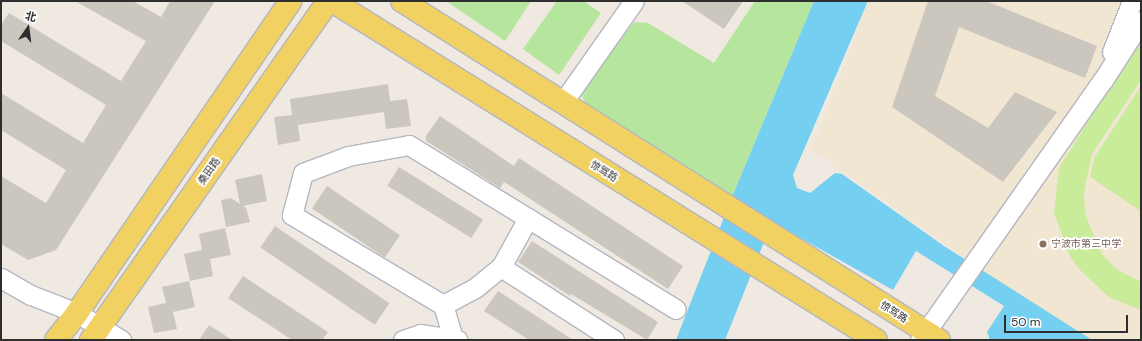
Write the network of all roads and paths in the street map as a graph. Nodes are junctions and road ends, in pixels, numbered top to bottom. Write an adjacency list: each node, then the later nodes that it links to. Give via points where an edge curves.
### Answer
1 (291, 1): 15 (main road)
2 (328, 1): 16 (main road, 桑田路)
3 (332, 1): 23 (main road, 惊驾路)
4 (402, 1): 9 (main road, 惊驾路)
5 (634, 1): 9 (street)
6 (1132, 1): 8 (street)
7 (1141, 21): 8 (street)
8 (1103, 80): 17 (street, via 948,300)
9 (563, 102): 17 (main road, 惊驾路)
10 (528, 218): 11 (street); 13 (street, via 409,145 348,156 303,173 292,215); 14 (street)
11 (501, 267): 13 (street, via 475,288); 22 (street)
12 (1, 278): 15 (street, via 31,295)
13 (443, 305): 21 (street)
14 (676, 309)
15 (77, 313): 16 (street); 18 (main road)
16 (95, 333): 19 (street)
17 (928, 337)
18 (56, 340)
19 (121, 340)
20 (403, 340): 21 (street, via 420,334)
21 (456, 340)
22 (614, 340)
23 (876, 340)

